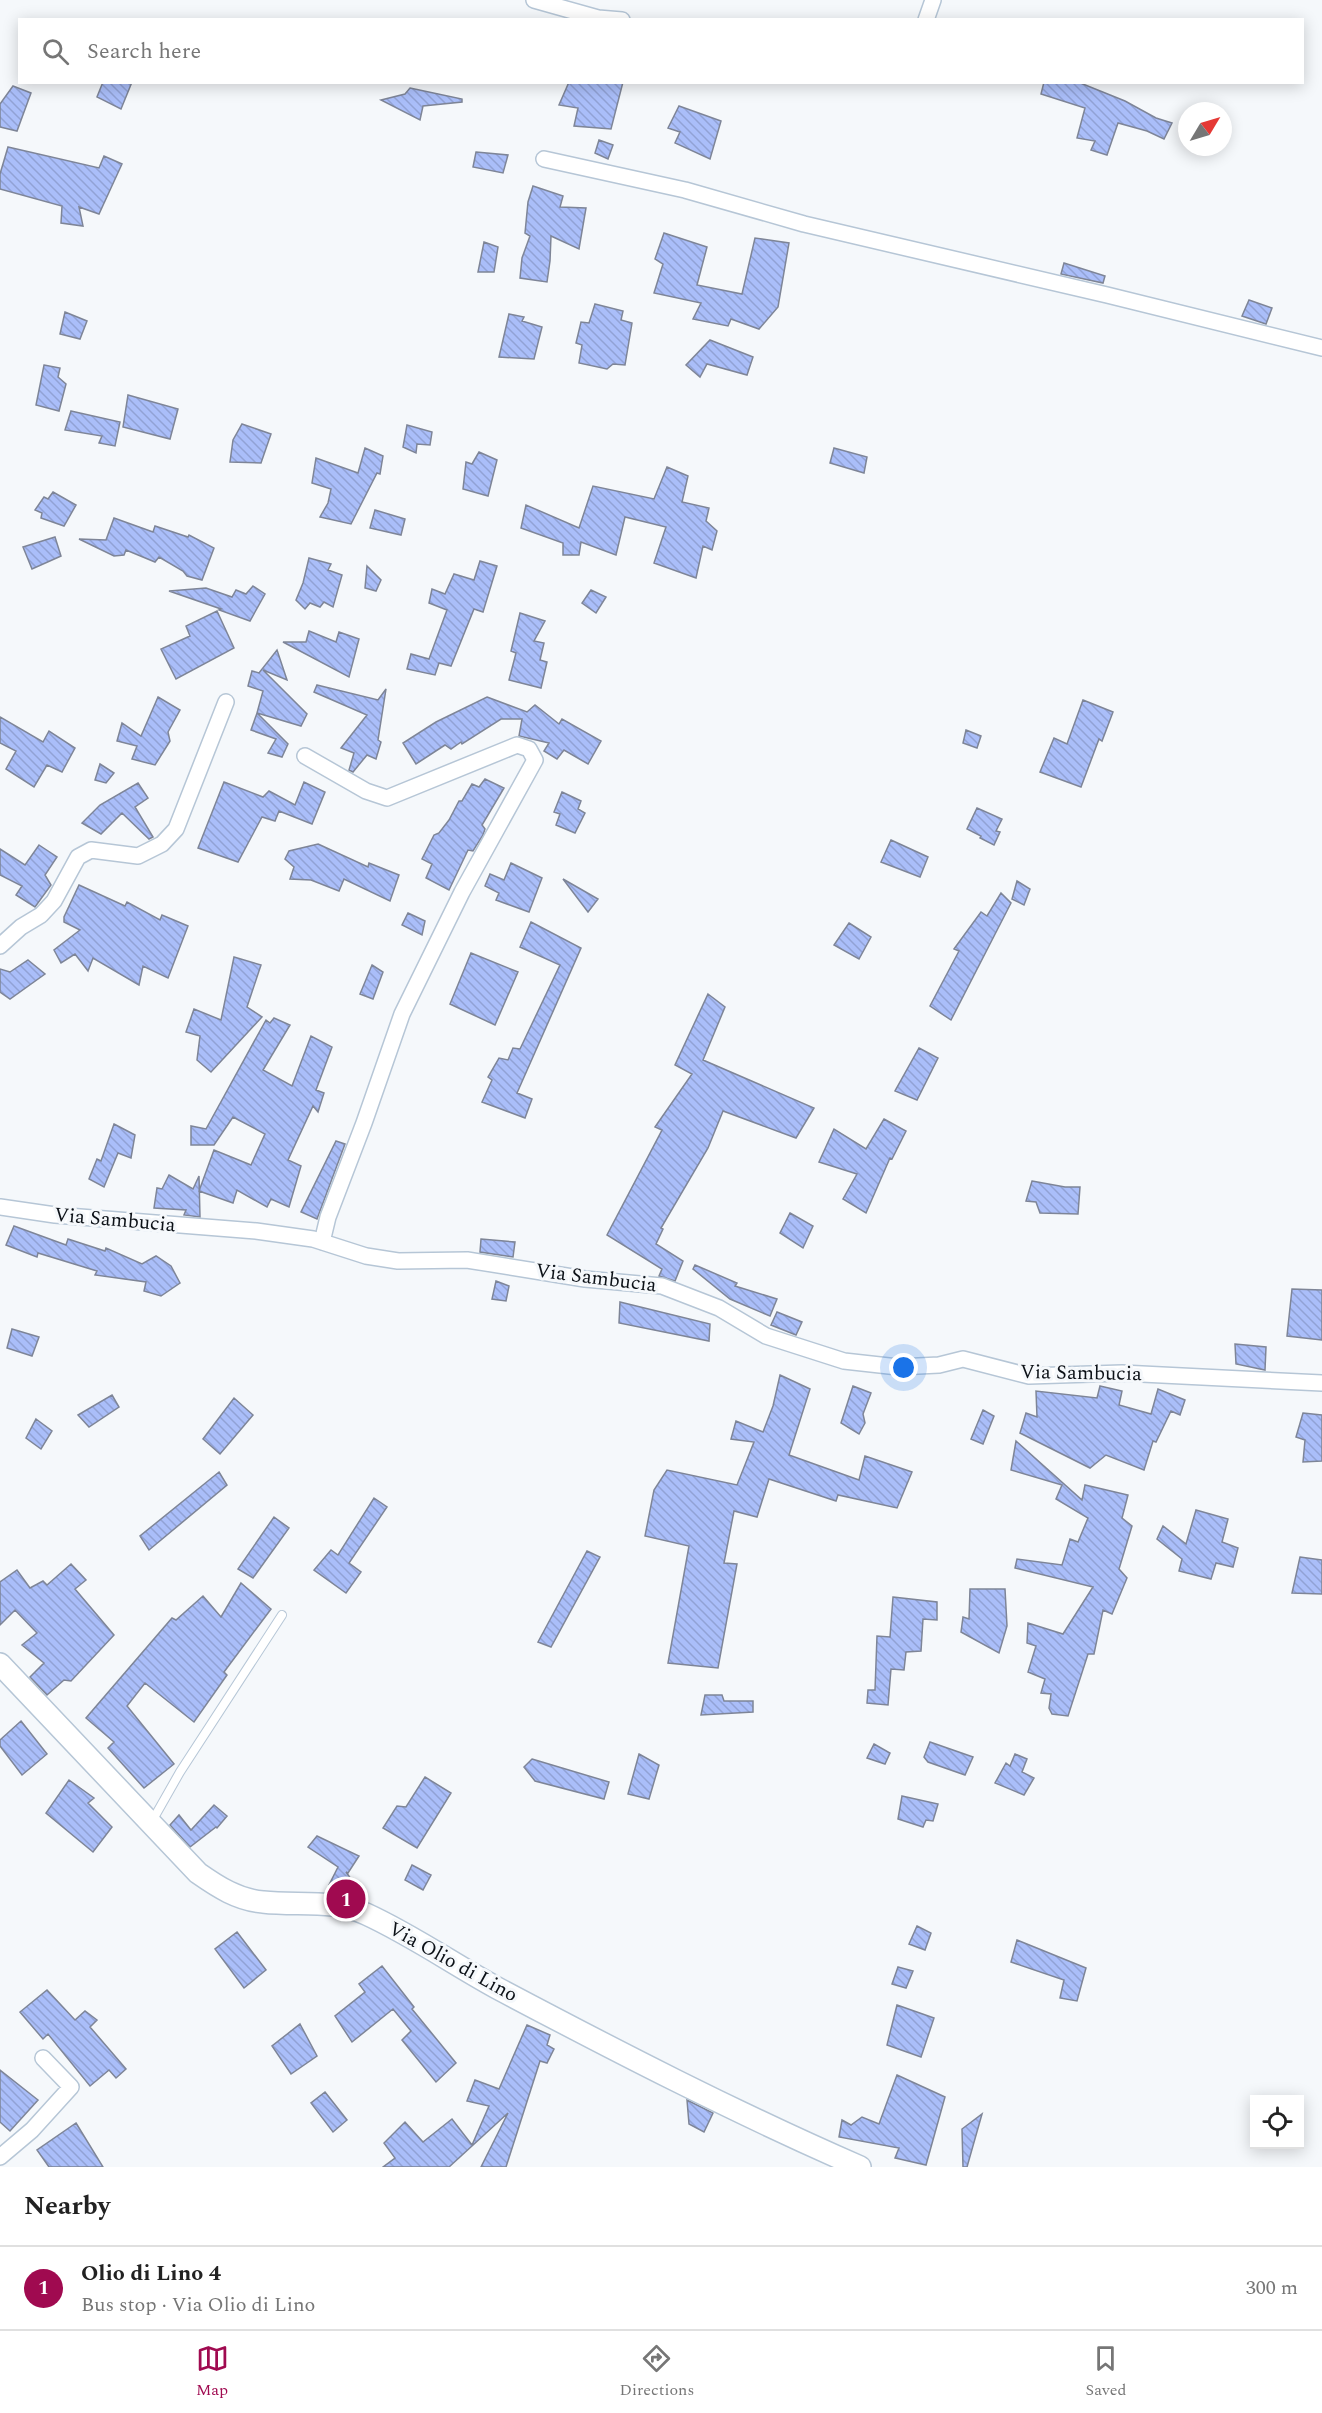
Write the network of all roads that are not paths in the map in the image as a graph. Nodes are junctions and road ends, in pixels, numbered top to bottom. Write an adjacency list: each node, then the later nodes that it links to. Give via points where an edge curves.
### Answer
1 (534, 0): 3 (street)
2 (933, 0): 4 (street)
3 (598, 18)
4 (927, 18)
5 (544, 159): 6 (street, via 686,190 804,225)
6 (1322, 348)
7 (226, 702): 9 (street, via 176,829 162,844 138,856 91,850 78,857 54,902)
8 (305, 756): 11 (street, via 366,791 387,798 517,746 529,749 535,760 462,892 402,1014)
9 (0, 946)
10 (0, 1208): 11 (street, Via Sambucia, via 256,1231)
11 (322, 1242): 12 (street, Via Sambucia, via 398,1261 467,1260 585,1279 662,1286 719,1308 765,1336 844,1361 898,1367 939,1365 963,1359 1029,1376 1122,1373)
12 (1322, 1383)
13 (282, 1615): 15 (lane)
14 (3, 1670): 15 (street, Via Olio di Lino)
15 (150, 1824): 18 (street, Via Olio di Lino, via 198,1873 226,1892 261,1902 329,1905 364,1913 608,2045 764,2124)
16 (43, 2058): 17 (street, via 71,2087 32,2130)
17 (0, 2157)
18 (860, 2167)

